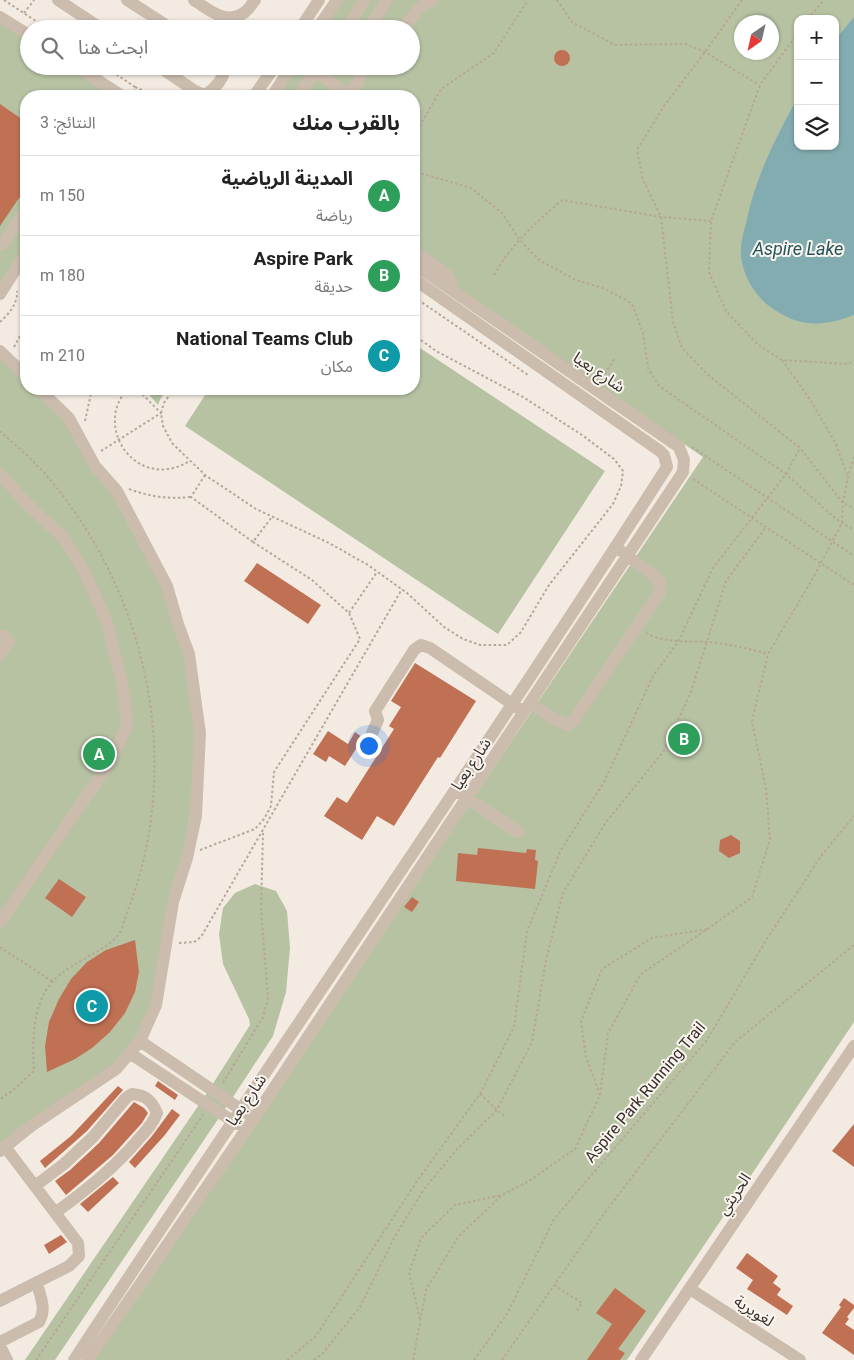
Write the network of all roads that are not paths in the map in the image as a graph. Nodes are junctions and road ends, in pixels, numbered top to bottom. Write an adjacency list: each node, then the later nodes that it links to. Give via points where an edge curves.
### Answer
1 (58, 0): 11 (street)
2 (127, 0): 12 (street)
3 (194, 0): 4 (street, via 210,11 234,18)
4 (256, 0)
5 (319, 0): 13 (street)
6 (337, 0): 14 (street)
7 (364, 0): 15 (street)
8 (387, 0): 16 (street)
9 (432, 0): 17 (street, via 419,8)
10 (0, 17): 18 (street)
11 (88, 20)
12 (158, 20)
13 (306, 20)
14 (324, 20)
15 (352, 20)
16 (374, 20)
17 (410, 20)
18 (20, 30)
19 (92, 75): 27 (street)
20 (172, 75): 28 (street)
21 (224, 75): 29 (street)
22 (268, 75): 30 (street)
23 (286, 75): 31 (street)
24 (313, 75): 32 (street)
25 (324, 75): 33 (street)
26 (360, 75): 34 (street)
27 (119, 90)
28 (194, 90)
29 (212, 90)
30 (258, 90)
31 (276, 90)
32 (302, 90)
33 (343, 90)
34 (352, 90)
35 (20, 219): 36 (street)
36 (2, 245)
37 (420, 255): 42 (street, via 447,275)
38 (20, 263): 40 (street)
39 (420, 268): 42 (street, شارع بعيا)
40 (8, 283): 43 (street)
41 (420, 283): 48 (street, شارع بعيا, via 664,455 667,467)
42 (452, 290): 49 (street, شارع بعيا, via 679,446 684,460 683,472)
43 (0, 294)
44 (4, 355): 45 (street)
45 (20, 370)
46 (45, 395): 59 (street, via 69,418 95,466 117,491 167,586 189,654 200,733 196,816 173,902 156,1004)
47 (0, 474): 58 (street, via 64,538 84,571 106,620 121,678 126,727 112,759)
48 (616, 547): 49 (street); 52 (street, شارع بعيا)
49 (628, 555): 53 (street, شارع بعيا); 53 (street, via 660,582 660,592 574,720 567,725)
50 (3, 636): 51 (street, via 10,642)
51 (0, 655)
52 (512, 704): 53 (street); 54 (street, via 421,644 375,711 378,720); 55 (street, شارع بعيا)
53 (528, 707): 56 (street, شارع بعيا)
54 (369, 740)
55 (455, 790): 56 (street); 62 (street, شارع بعيا)
56 (468, 798): 57 (street); 63 (street, شارع بعيا)
57 (518, 832)
58 (0, 922)
59 (140, 1041): 61 (street); 62 (street)
60 (854, 1046): 72 (street, الحريثي)
61 (131, 1054): 64 (street); 66 (street, via 116,1069 31,1126)
62 (240, 1109): 63 (street); 64 (street, شارع بعيا)
63 (254, 1118): 65 (street, شارع بعيا)
64 (232, 1121): 65 (street); 69 (street, شارع بعيا)
65 (246, 1130): 70 (street, شارع بعيا)
66 (3, 1150): 67 (street)
67 (35, 1186): 68 (street); 68 (street, via 93,1137 126,1098 132,1094 142,1095 153,1103 157,1113 154,1122 121,1159)
68 (55, 1213): 71 (street, via 78,1243 79,1256 69,1266)
69 (135, 1266): 70 (street); 78 (street, شارع بعيا)
70 (147, 1274): 79 (street, شارع بعيا)
71 (37, 1283): 73 (street); 74 (street, via 43,1316 39,1322)
72 (690, 1289): 76 (street, لغويرية); 80 (street, الحريثي)
73 (0, 1301)
74 (0, 1342)
75 (0, 1346): 77 (street)
76 (794, 1358)
77 (7, 1360)
78 (74, 1360)
79 (88, 1360)
80 (641, 1360)

